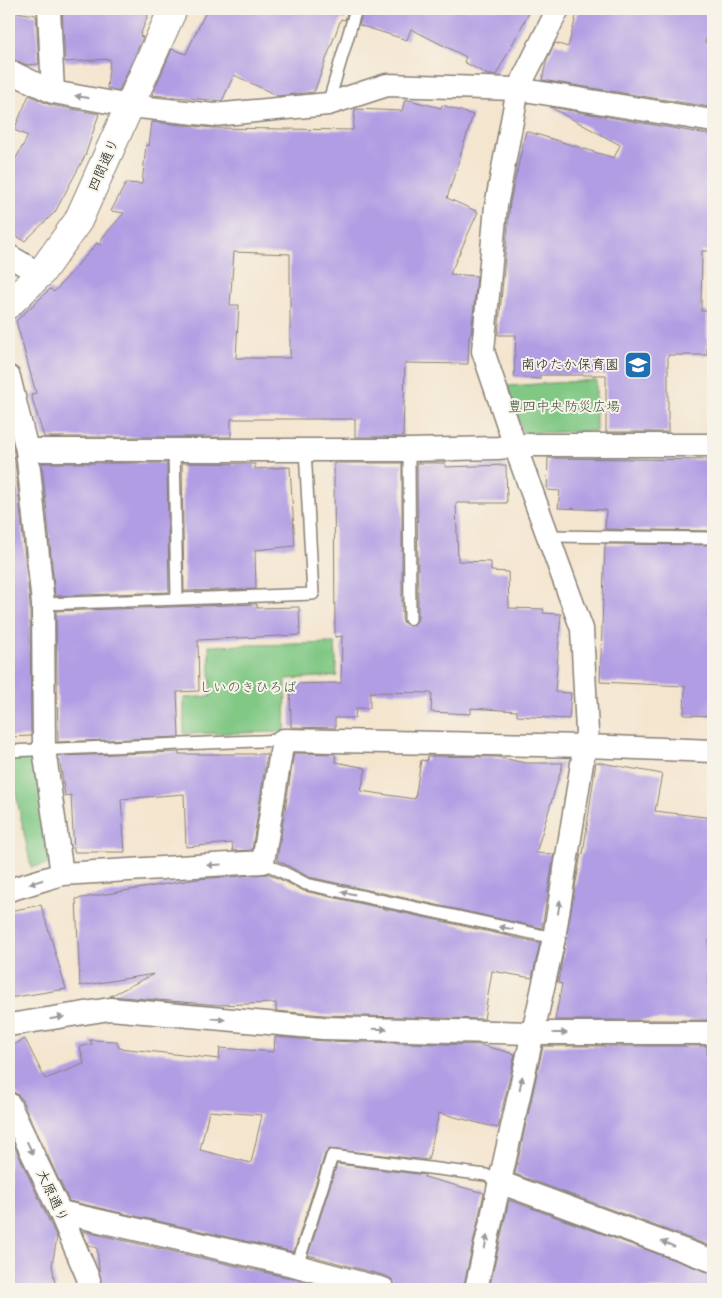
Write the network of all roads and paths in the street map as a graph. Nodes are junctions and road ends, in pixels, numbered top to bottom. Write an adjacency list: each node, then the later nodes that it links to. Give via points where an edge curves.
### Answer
1 (49, 9): 7 (street)
2 (173, 9): 9 (street, 四間通り)
3 (356, 9): 8 (lane)
4 (558, 9): 6 (street)
5 (9, 71): 7 (street)
6 (518, 89): 8 (street, via 387,85); 10 (street); 15 (street, via 496,206 483,351)
7 (53, 92): 9 (street, one-way to 7)
8 (328, 104): 9 (street, via 214,115)
9 (130, 106): 12 (street, 四間通り, via 78,221)
10 (713, 121)
11 (9, 256): 12 (street)
12 (40, 274): 13 (street, 四間通り)
13 (9, 304)
14 (9, 377): 17 (street)
15 (515, 446): 16 (street); 19 (street); 21 (street)
16 (713, 446)
17 (27, 450): 20 (street); 24 (street)
18 (305, 450): 19 (street); 20 (street); 23 (lane, via 313,594)
19 (409, 450): 25 (lane)
20 (174, 451): 23 (lane)
21 (548, 536): 22 (lane); 27 (street, via 582,629)
22 (713, 538)
23 (177, 598): 24 (lane)
24 (43, 604): 28 (street)
25 (410, 618)
26 (283, 740): 27 (street); 28 (lane); 31 (street)
27 (586, 746): 29 (street); 34 (street, one-way to 27)
28 (44, 749): 30 (lane); 32 (street)
29 (713, 751)
30 (9, 752)
31 (263, 862): 32 (street, one-way to 32); 34 (lane, one-way to 31, via 306,884)
32 (62, 874): 33 (street, one-way to 33)
33 (9, 890)
34 (554, 938): 36 (street)
35 (9, 1025): 36 (street, one-way to 36, via 110,1009 323,1028)
36 (532, 1033): 37 (street, one-way to 37); 39 (street, one-way to 36)
37 (713, 1033)
38 (9, 1104): 40 (street, 大原通り, one-way to 40)
39 (499, 1182): 41 (street, one-way to 39); 42 (lane, via 486,1175 332,1156); 45 (street, one-way to 39)
40 (60, 1212): 42 (street); 43 (street, 大原通り, via 89,1280)
41 (713, 1261)
42 (298, 1266): 44 (street)
43 (87, 1289)
44 (383, 1289)
45 (476, 1289)

